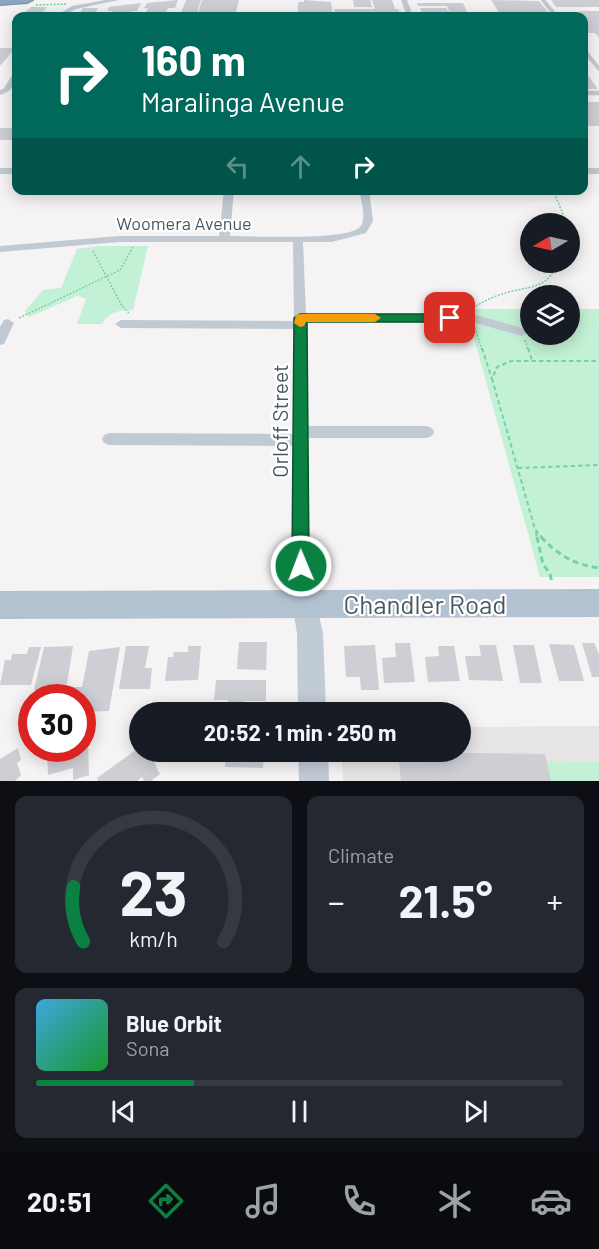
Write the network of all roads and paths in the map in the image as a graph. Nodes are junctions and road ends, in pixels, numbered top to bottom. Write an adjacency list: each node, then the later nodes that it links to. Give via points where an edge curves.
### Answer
1 (27, 0): 4 (highway)
2 (116, 0): 5 (street, via 86,3)
3 (543, 0): 6 (lane)
4 (0, 2)
5 (66, 12)
6 (553, 12)
7 (588, 55): 8 (lane)
8 (599, 69)
9 (12, 82): 10 (street)
10 (0, 93)
11 (228, 195): 17 (street)
12 (365, 195): 16 (street, Woomera Avenue, via 369,230 332,239)
13 (555, 195): 14 (path)
14 (562, 213)
15 (137, 239): 17 (street, Woomera Avenue); 18 (street, Woomera Avenue); 21 (path, via 120,270)
16 (298, 239): 17 (street, Woomera Avenue); 23 (street, Orloff Street)
17 (224, 240)
18 (87, 241): 19 (street, Woomera Avenue); 21 (path)
19 (0, 249)
20 (555, 273): 22 (path, via 532,290 499,295 476,306)
21 (107, 277): 24 (path); 26 (path, via 122,306)
22 (472, 318): 23 (street); 27 (street); 32 (path)
23 (300, 321): 26 (street); 34 (street, Orloff Street)
24 (8, 323): 28 (street)
25 (121, 324): 26 (street)
26 (138, 325)
27 (520, 331)
28 (0, 341)
29 (527, 345): 30 (path)
30 (532, 360): 31 (path); 32 (path, via 511,361 497,367)
31 (599, 361)
32 (492, 379): 37 (path)
33 (427, 432): 34 (street)
34 (300, 436): 35 (street); 40 (street, Orloff Street)
35 (109, 439)
36 (599, 465): 37 (path)
37 (518, 468): 38 (path)
38 (535, 529): 39 (path, via 563,559); 41 (path)
39 (599, 568)
40 (304, 603): 41 (main road, Chandler Road); 43 (main road, Chandler Road); 44 (street, via 310,633)
41 (556, 603): 42 (main road, Chandler Road)
42 (599, 603)
43 (0, 605)
44 (312, 702)
45 (313, 762): 46 (street)
46 (314, 781)

